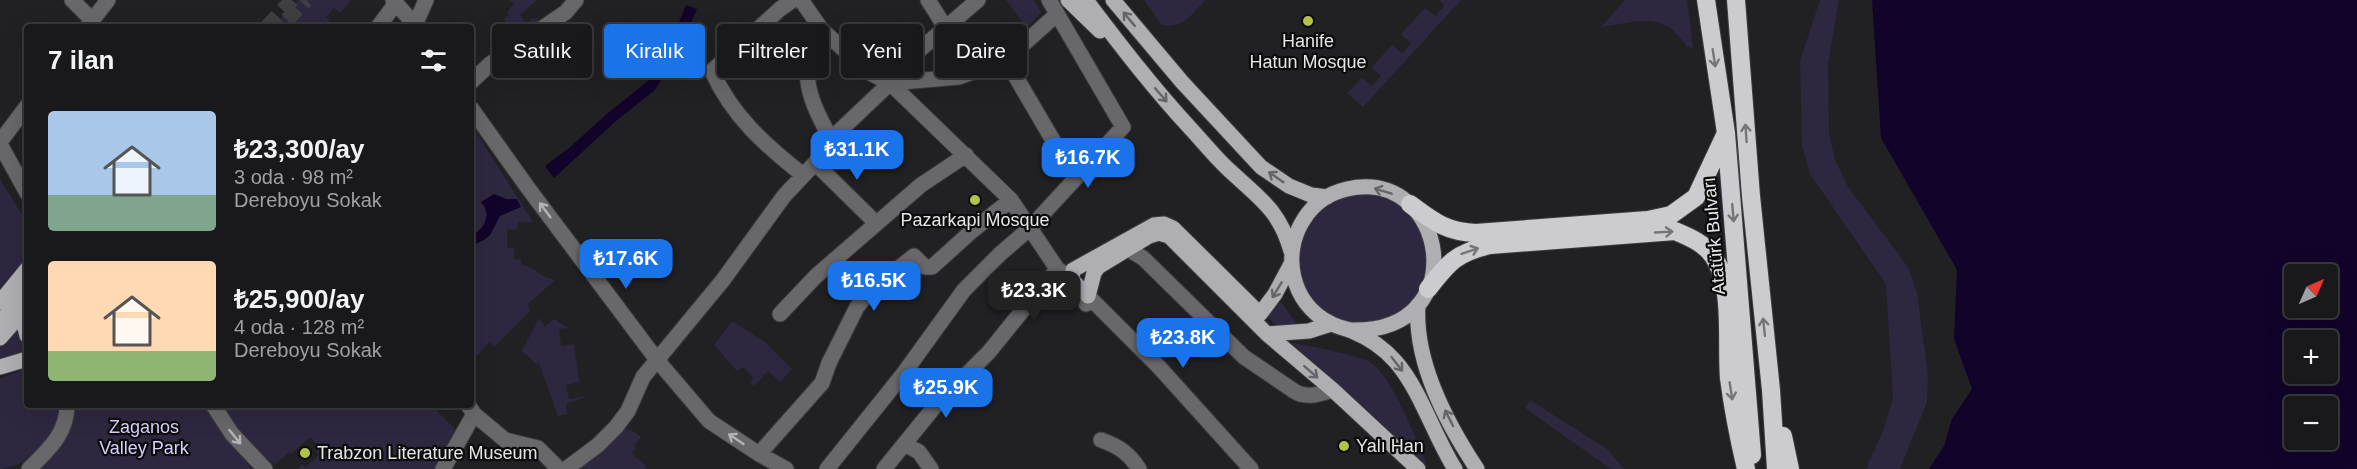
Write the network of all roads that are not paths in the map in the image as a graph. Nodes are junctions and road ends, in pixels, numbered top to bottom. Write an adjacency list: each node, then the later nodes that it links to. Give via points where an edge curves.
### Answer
1 (72, 0): 17 (street)
2 (108, 0): 17 (street)
3 (426, 0): 20 (street)
4 (793, 0): 40 (street, via 712,71 745,124)
5 (801, 0): 21 (street)
6 (928, 0): 22 (street)
7 (978, 0): 23 (street)
8 (1049, 0): 16 (street)
9 (1068, 0): 27 (main road)
10 (1086, 0): 27 (main road)
11 (1113, 0): 43 (main road, one-way to 11, via 1289,186 1261,166 1189,90)
12 (1706, 0): 35 (highway, Atatürk Bulvarı, one-way to 35)
13 (1736, 0): 71 (highway, one-way to 13, via 1750,196)
14 (395, 1): 18 (street); 19 (street)
15 (576, 1): 31 (street)
16 (1057, 14): 26 (street); 41 (street, via 1123,127)
17 (89, 24)
18 (380, 24)
19 (414, 24)
20 (417, 24)
21 (818, 24)
22 (943, 24)
23 (949, 24)
24 (829, 36): 32 (street, via 870,73)
25 (935, 36): 32 (street)
26 (1027, 41)
27 (1134, 64): 49 (main road, one-way to 49, via 1227,168 1274,211 1283,226)
28 (806, 78): 36 (street, via 806,86)
29 (948, 78): 32 (street)
30 (1017, 78): 41 (street)
31 (474, 79)
32 (890, 83): 36 (street); 38 (street)
33 (24, 110): 37 (street)
34 (474, 112): 68 (street, one-way to 34)
35 (1726, 133): 45 (highway, via 1696,197 1671,215 1476,233 1450,230); 93 (highway, Atatürk Bulvarı, one-way to 93)
36 (831, 139): 39 (street)
37 (0, 143): 42 (street)
38 (966, 155): 44 (street); 46 (street, via 921,185)
39 (815, 163): 40 (street); 46 (street)
40 (803, 175): 68 (street)
41 (1075, 178): 47 (street)
42 (24, 187)
43 (1327, 197): 45 (main road, one-way to 43, via 1374,188 1355,187); 49 (main road, via 1307,213 1298,228)
44 (1011, 200): 47 (street); 54 (street, via 932,267 925,267 914,256)
45 (1410, 204): 53 (main road, via 1432,239 1435,259)
46 (876, 223): 50 (street)
47 (1029, 229): 52 (street); 85 (street, via 964,290)
48 (1128, 249): 56 (main road, via 1098,267); 65 (main road, via 1159,233 1169,236); 70 (street, via 1143,258 1245,357 1298,394 1314,396)
49 (1291, 259): 61 (main road, one-way to 61, via 1275,294); 63 (main road, via 1295,283 1303,299)
50 (834, 260): 54 (street); 60 (street)
51 (24, 272): 57 (main road)
52 (1065, 273): 56 (main road); 61 (main road, via 1154,225 1164,224 1173,228); 76 (street, via 1047,280 989,352 936,405)
53 (1428, 289): 58 (main road); 92 (highway, one-way to 92, via 1462,253 1490,245 1675,231 1689,237 1712,255 1724,286 1730,378)
54 (869, 292): 77 (street, via 857,308 822,383)
55 (24, 294): 62 (main road)
56 (1087, 300): 89 (street, via 1160,367)
57 (0, 302)
58 (1418, 305): 64 (main road, via 1392,326); 91 (main road, one-way to 58, via 1444,410 1422,359)
59 (24, 310): 66 (main road)
60 (780, 314)
61 (1260, 314): 65 (street)
62 (0, 322)
63 (1331, 324): 64 (main road); 65 (main road, via 1310,331)
64 (1351, 330): 90 (main road, one-way to 90, via 1383,348 1397,363)
65 (1267, 334): 70 (main road, one-way to 70)
66 (0, 338)
67 (24, 360): 69 (main road)
68 (657, 360): 77 (street, one-way to 68, via 709,421); 79 (street, via 643,377 616,427)
69 (0, 367)
70 (1333, 390): 78 (main road)
71 (1771, 390): 94 (highway); 95 (highway)
72 (66, 408): 81 (street, via 63,428 54,444)
73 (215, 408): 80 (street, one-way to 80, via 232,435)
74 (471, 410): 82 (street); 83 (street, via 505,440 538,448)
75 (1101, 440): 88 (street, via 1131,455)
76 (905, 444): 86 (street); 87 (street, via 919,452)
77 (759, 454): 84 (street)
78 (1411, 466)
79 (573, 467)
80 (263, 468)
81 (29, 469)
82 (443, 469)
83 (559, 469)
84 (786, 469)
85 (827, 469)
86 (884, 469)
87 (932, 469)
88 (1139, 469)
89 (1251, 469)
90 (1455, 469)
91 (1477, 469)
92 (1746, 469)
93 (1753, 469)
94 (1776, 469)
95 (1790, 469)

